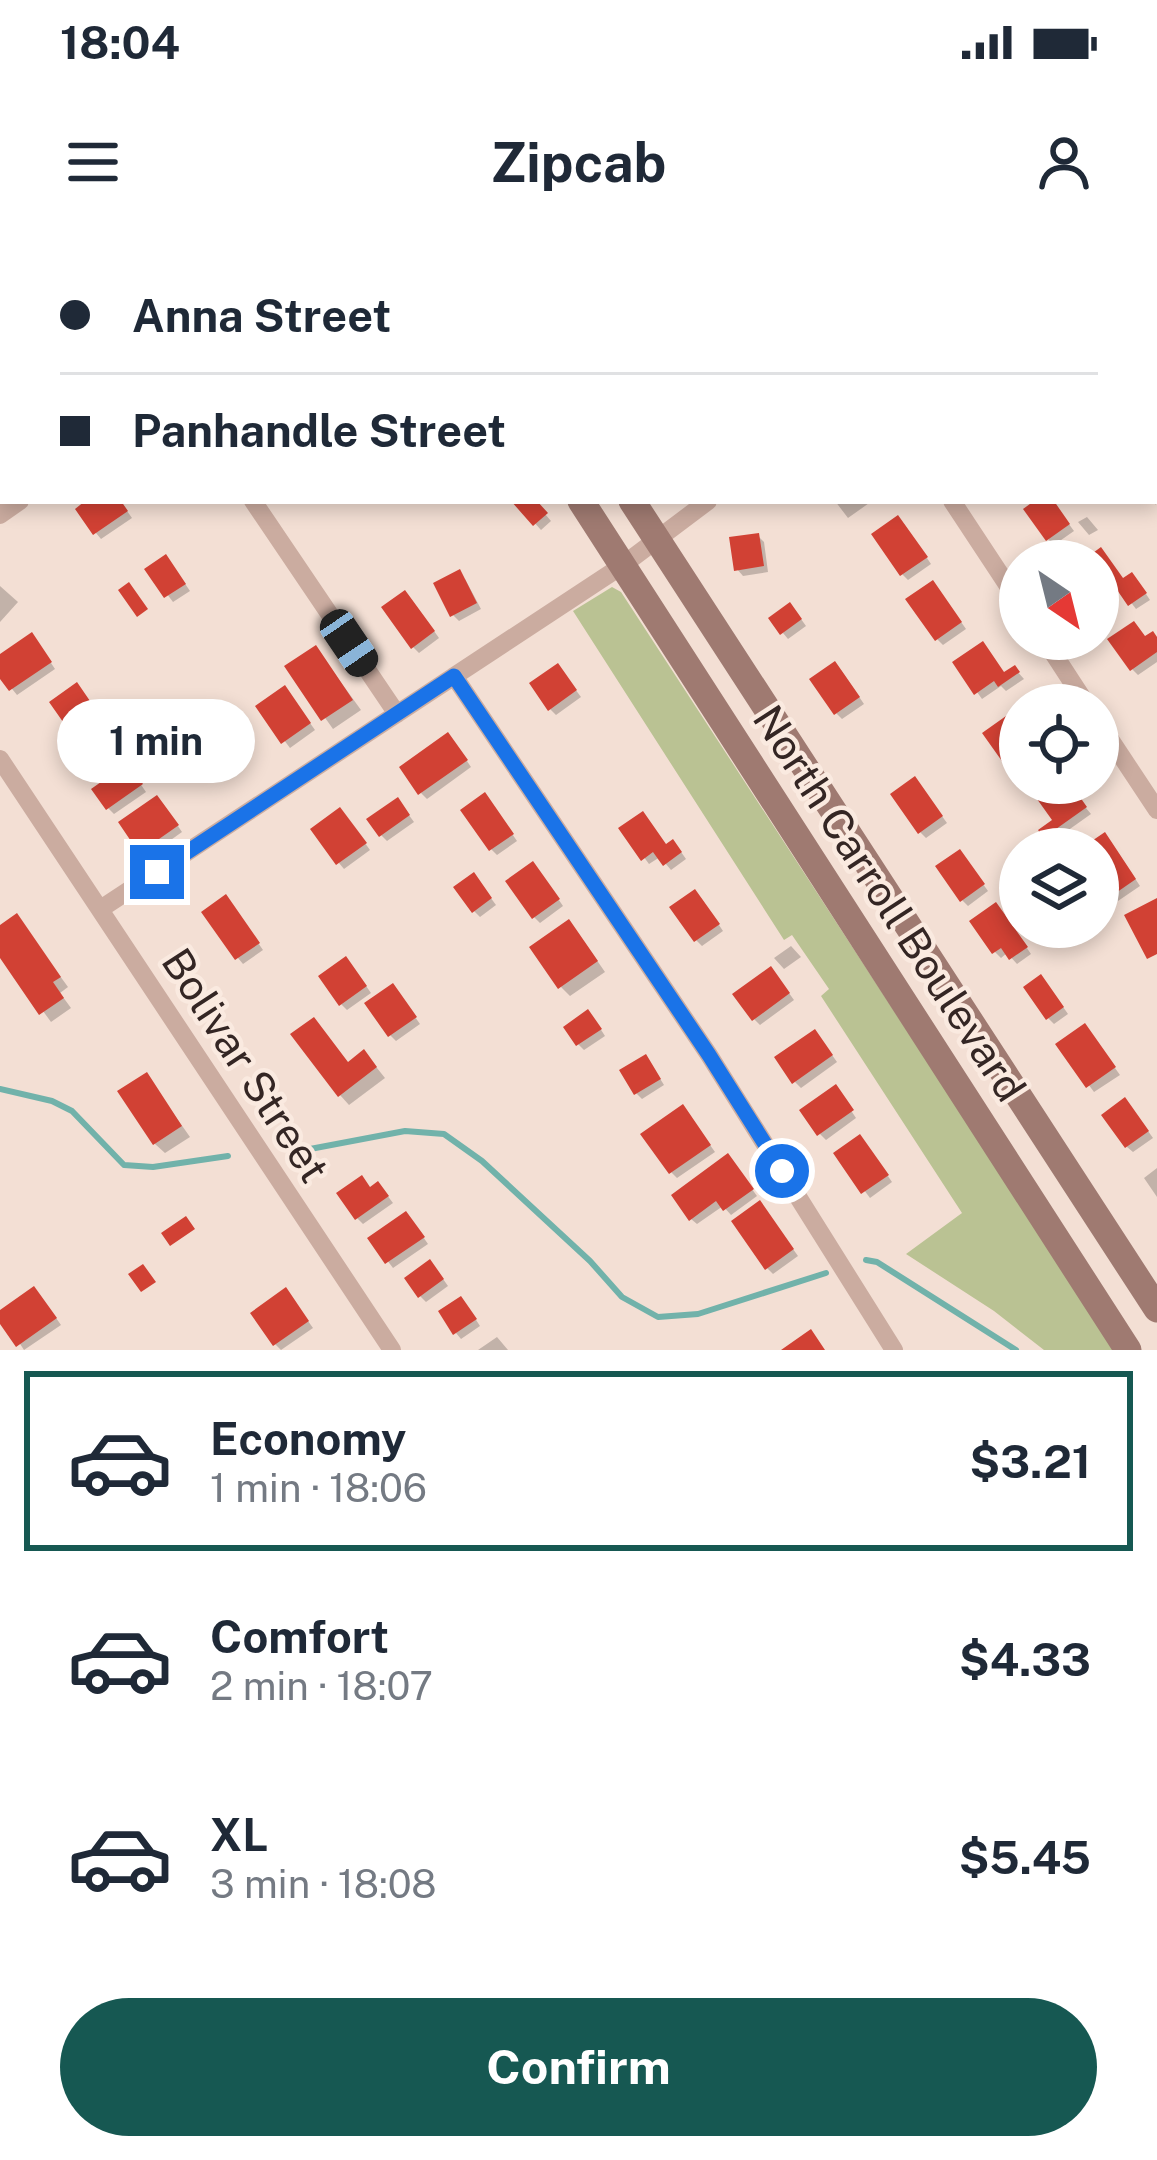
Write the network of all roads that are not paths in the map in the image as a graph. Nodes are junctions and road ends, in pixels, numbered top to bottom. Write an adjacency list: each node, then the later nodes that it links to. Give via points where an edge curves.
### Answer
1 (255, 504): 10 (street)
2 (583, 504): 7 (main road, North Carroll Boulevard)
3 (634, 504): 6 (main road, North Carroll Boulevard)
4 (704, 504): 6 (street)
5 (954, 504): 8 (street)
6 (658, 540): 7 (street); 15 (main road, North Carroll Boulevard)
7 (623, 565): 9 (street); 18 (main road, North Carroll Boulevard)
8 (999, 572)
9 (454, 676): 10 (street); 17 (street, via 709,1055)
10 (397, 714): 14 (street)
11 (1119, 753): 13 (street)
12 (0, 759): 14 (street, Bolivar Street)
13 (1157, 810)
14 (102, 908): 16 (street, Bolivar Street)
15 (1157, 1309)
16 (392, 1350)
17 (894, 1350)
18 (1128, 1350)

